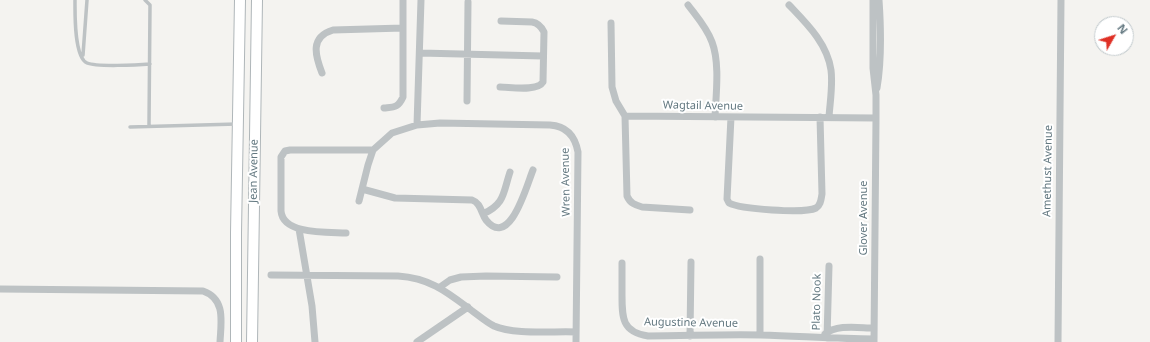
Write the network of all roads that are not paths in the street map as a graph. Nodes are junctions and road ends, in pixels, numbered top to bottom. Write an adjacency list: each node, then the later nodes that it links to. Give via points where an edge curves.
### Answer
1 (75, 0): 20 (lane, via 77,42)
2 (88, 0): 20 (lane)
3 (145, 0): 21 (lane, via 150,5)
4 (240, 0): 34 (main road, Jean Avenue)
5 (257, 0): 23 (main road, Jean Avenue)
6 (403, 0): 16 (street)
7 (421, 0): 17 (street)
8 (873, 0): 25 (street, Glover Avenue, via 873,68)
9 (879, 0): 25 (street, Glover Avenue, via 880,68)
10 (1061, 0): 69 (street, Amethust Avenue)
11 (468, 2): 18 (street)
12 (688, 5): 29 (street, via 706,29 714,49)
13 (789, 5): 32 (street, via 826,52 832,81)
14 (501, 21): 19 (street, via 532,22 540,25 544,32)
15 (611, 23): 28 (street, via 612,87 616,102)
16 (403, 28): 22 (street, via 326,32 320,37 316,48 316,58); 27 (street, via 403,97 395,107)
17 (420, 53): 18 (street); 36 (street)
18 (468, 54): 19 (street); 26 (street)
19 (543, 56): 24 (street, via 543,82 540,85 525,88)
20 (82, 57): 21 (lane, via 91,64)
21 (150, 64): 35 (lane)
22 (322, 72)
23 (255, 77): 34 (main road, via 249,89 248,119 246,123); 65 (main road, Jean Avenue)
24 (500, 86)
25 (876, 95): 33 (street, Glover Avenue)
26 (467, 101)
27 (384, 108)
28 (625, 116): 29 (street, Wagtail Avenue); 43 (street, via 628,200 642,207)
29 (715, 117): 30 (street, Wagtail Avenue)
30 (731, 117): 31 (street, Wagtail Avenue); 31 (street, via 727,199 729,203 743,207 791,211 812,209 821,201)
31 (820, 117): 32 (street, Wagtail Avenue)
32 (829, 117): 33 (street, Wagtail Avenue)
33 (876, 118): 57 (street, Glover Avenue)
34 (238, 124): 35 (lane); 64 (main road, Jean Avenue)
35 (148, 126): 37 (lane)
36 (417, 126): 38 (street, Wren Avenue, via 392,133); 58 (street, Wren Avenue, via 440,123 550,125 562,128 573,136 577,143 579,168)
37 (130, 127)
38 (373, 150): 41 (street); 45 (street, via 300,149 282,154 281,216)
39 (533, 170): 44 (street, via 509,223 504,227 495,227)
40 (510, 172): 44 (street, via 501,201)
41 (362, 190): 42 (street); 44 (street, via 395,198 472,200 478,203)
42 (359, 201)
43 (690, 210)
44 (483, 214)
45 (299, 229): 46 (street); 51 (street)
46 (346, 233)
47 (760, 259): 59 (street)
48 (691, 262): 60 (street)
49 (622, 263): 60 (street, Augustine Avenue, via 622,317 628,327 641,335)
50 (829, 266): 61 (street, Plato Nook)
51 (307, 274): 52 (street); 54 (street, via 405,276); 66 (street)
52 (270, 275)
53 (557, 277): 54 (street, via 461,277 450,280)
54 (440, 287): 56 (street)
55 (0, 289): 63 (street, via 203,292 212,296 220,307)
56 (468, 307): 58 (street, via 500,328); 67 (street)
57 (874, 328): 61 (street, Augustine Avenue, via 838,328); 62 (street, Glover Avenue)
58 (576, 332): 68 (street, Wren Avenue)
59 (760, 335): 60 (street, Augustine Avenue); 61 (street, Augustine Avenue)
60 (690, 336)
61 (826, 336): 62 (street, Augustine Avenue)
62 (874, 341)
63 (220, 342)
64 (236, 342)
65 (252, 342)
66 (315, 342)
67 (417, 342)
68 (576, 342)
69 (1058, 342)

